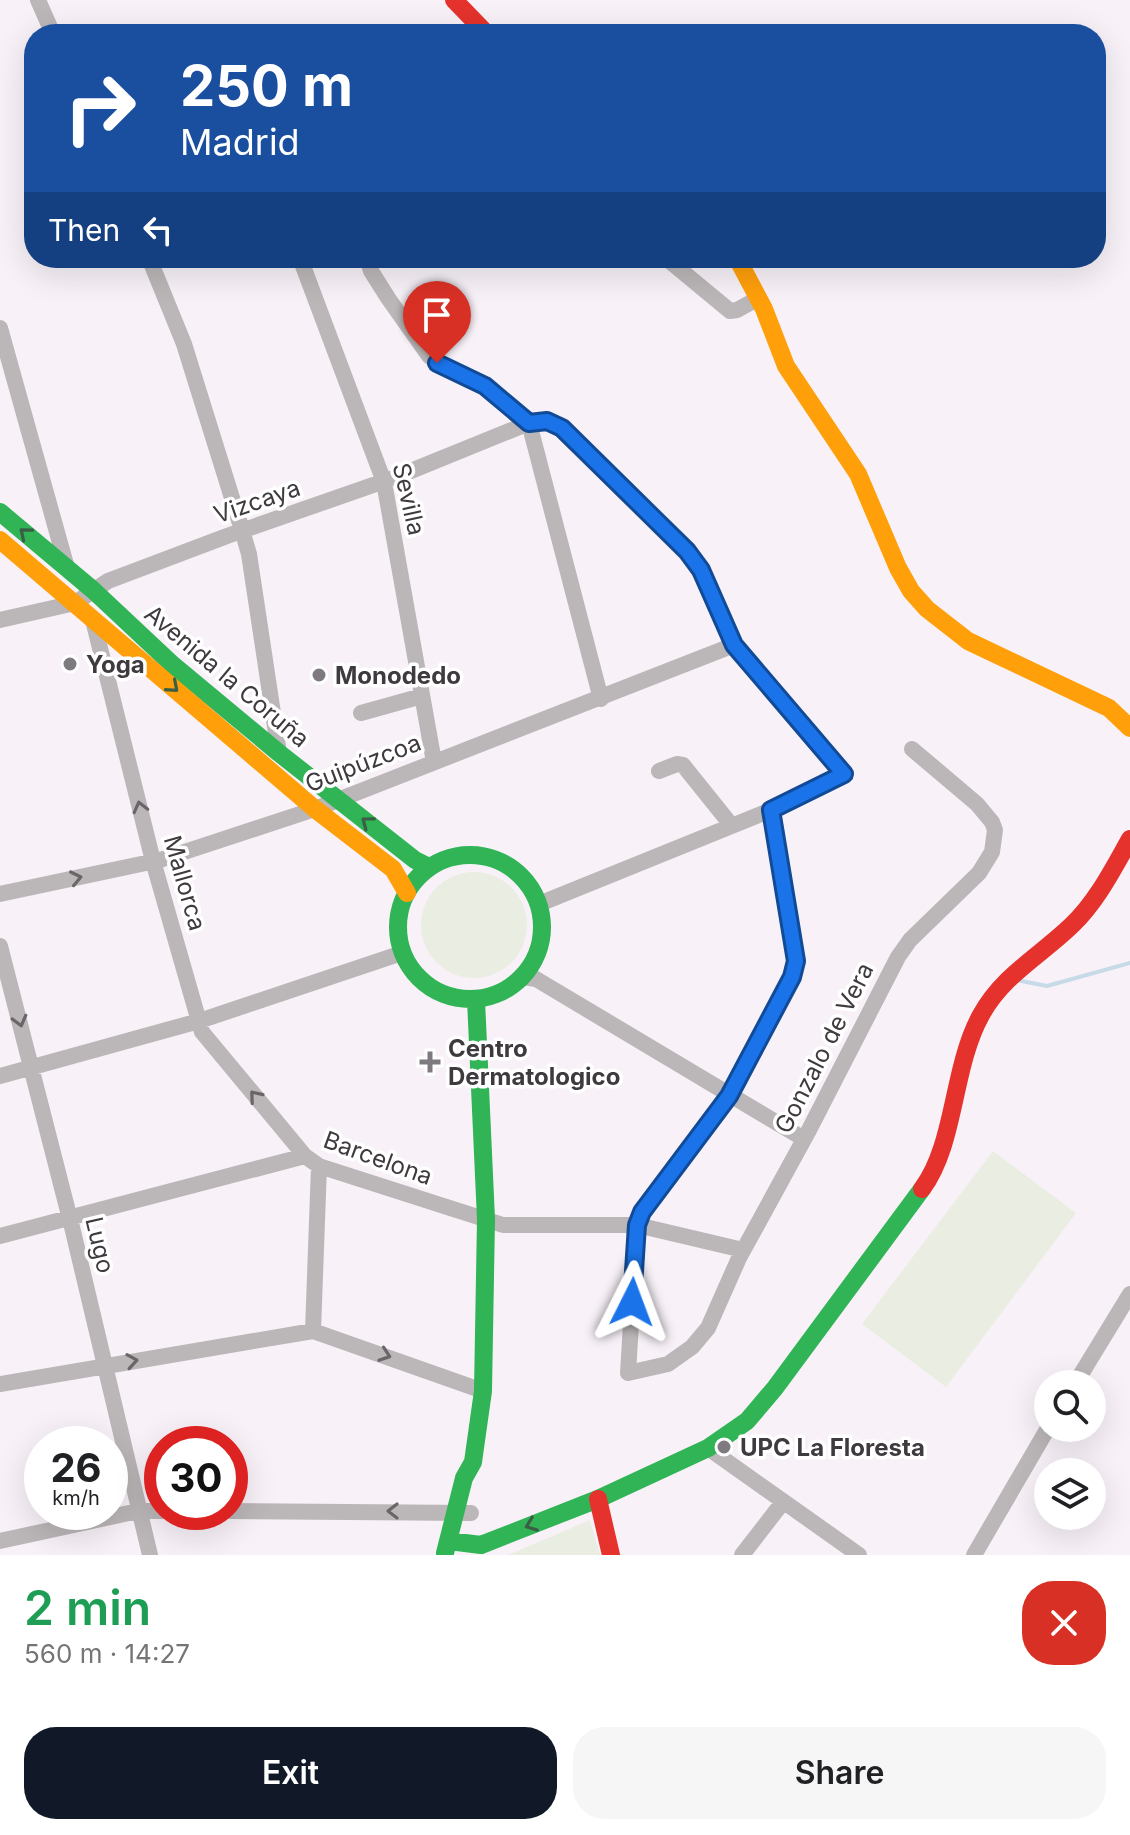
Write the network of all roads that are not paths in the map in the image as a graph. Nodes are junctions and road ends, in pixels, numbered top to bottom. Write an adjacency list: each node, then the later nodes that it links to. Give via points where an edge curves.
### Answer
1 (38, 0): 3 (street)
2 (454, 0): 4 (main road)
3 (49, 24)
4 (477, 24)
5 (153, 268): 15 (street, via 184,344)
6 (304, 268): 13 (street, Sevilla)
7 (370, 268): 12 (street, via 429,356 485,386)
8 (678, 268): 10 (street, via 730,311)
9 (742, 268): 10 (main road)
10 (759, 298): 26 (main road, via 786,366 858,474 911,591 968,641 1109,708)
11 (0, 328): 17 (street)
12 (529, 423): 13 (street, Vizcaya); 22 (street, via 547,421 562,428 687,551 701,570); 24 (street)
13 (384, 482): 15 (street, Vizcaya); 23 (street, Sevilla)
14 (0, 512): 17 (main road, Avenida la Coruña, one-way to 14)
15 (242, 530): 18 (street, Vizcaya); 28 (street)
16 (0, 540): 19 (main road, Avenida la Coruña)
17 (67, 568): 18 (main road, Avenida la Coruña)
18 (93, 590): 19 (street, Vizcaya); 20 (street, Mallorca); 28 (main road, Avenida la Coruña)
19 (75, 603): 20 (main road, Avenida la Coruña); 21 (street, Vizcaya)
20 (93, 617): 32 (main road, Avenida la Coruña, one-way to 32); 36 (street, Mallorca, one-way to 20)
21 (0, 620)
22 (734, 645): 24 (street, Guipúzcoa); 33 (street, via 844,774)
23 (422, 696): 25 (street); 29 (street, Sevilla)
24 (601, 699): 29 (street, Guipúzcoa)
25 (361, 713)
26 (1130, 728)
27 (912, 749): 49 (street, Gonzalo de Vera, via 985,812 995,840 979,873 903,948)
28 (279, 753): 31 (main road, Avenida la Coruña)
29 (434, 762): 31 (street, Guipúzcoa)
30 (659, 771): 34 (street, via 683,765)
31 (338, 799): 32 (street, Guipúzcoa); 37 (main road, Avenida la Coruña, one-way to 31)
32 (315, 809): 36 (street, Guipúzcoa); 38 (main road, Avenida la Coruña, via 393,869)
33 (771, 810): 34 (street); 48 (street, via 796,961 788,987)
34 (732, 826): 40 (street)
35 (1130, 839): 63 (main road, via 1086,910 1005,978 990,998 963,1056 942,1147 918,1195 775,1388 747,1421)
36 (153, 861): 39 (street, Guipúzcoa, one-way to 36); 45 (street, Mallorca)
37 (429, 867): 38 (main road); 40 (main road, via 462,856 500,861 523,879)
38 (407, 893): 42 (main road, via 398,922)
39 (0, 894)
40 (539, 904): 43 (main road, via 543,929 537,955)
41 (0, 946): 46 (street, Lugo, one-way to 46)
42 (402, 953): 44 (main road, via 430,988); 45 (street)
43 (523, 977): 44 (main road, via 508,989); 48 (street, via 536,979)
44 (476, 1000): 52 (main road)
45 (199, 1021): 46 (street); 50 (street, Mallorca, one-way to 45, via 202,1032)
46 (31, 1066): 47 (street); 51 (street, Lugo)
47 (0, 1076)
48 (729, 1096): 49 (street); 53 (street)
49 (804, 1139): 55 (street, Gonzalo de Vera)
50 (312, 1161): 51 (street, Barcelona); 52 (street, Barcelona); 57 (street)
51 (69, 1218): 54 (street, Barcelona); 58 (street, Lugo)
52 (486, 1219): 53 (street, Barcelona, via 503,1225); 61 (main road)
53 (637, 1225): 55 (street, Barcelona); 55 (street, Gonzalo de Vera, via 628,1373 668,1364 692,1347 708,1328)
54 (0, 1236)
55 (743, 1250)
56 (1130, 1294): 59 (street)
57 (313, 1331): 58 (street, one-way to 57); 61 (street, one-way to 61)
58 (103, 1366): 60 (street); 66 (street, Lugo)
59 (1084, 1370)
60 (0, 1384)
61 (483, 1391): 69 (main road, via 473,1462 464,1478)
62 (1040, 1442): 72 (street)
63 (708, 1448): 64 (main road); 65 (street)
64 (598, 1499): 71 (main road, one-way to 71, via 481,1545); 74 (main road)
65 (783, 1502): 75 (street); 76 (street)
66 (138, 1511): 67 (street); 70 (street); 73 (street, Lugo)
67 (144, 1511)
68 (248, 1511): 69 (street, one-way to 68)
69 (464, 1512): 71 (main road)
70 (0, 1541)
71 (453, 1549)
72 (977, 1554)
73 (150, 1555)
74 (611, 1555)
75 (742, 1555)
76 (859, 1555)

